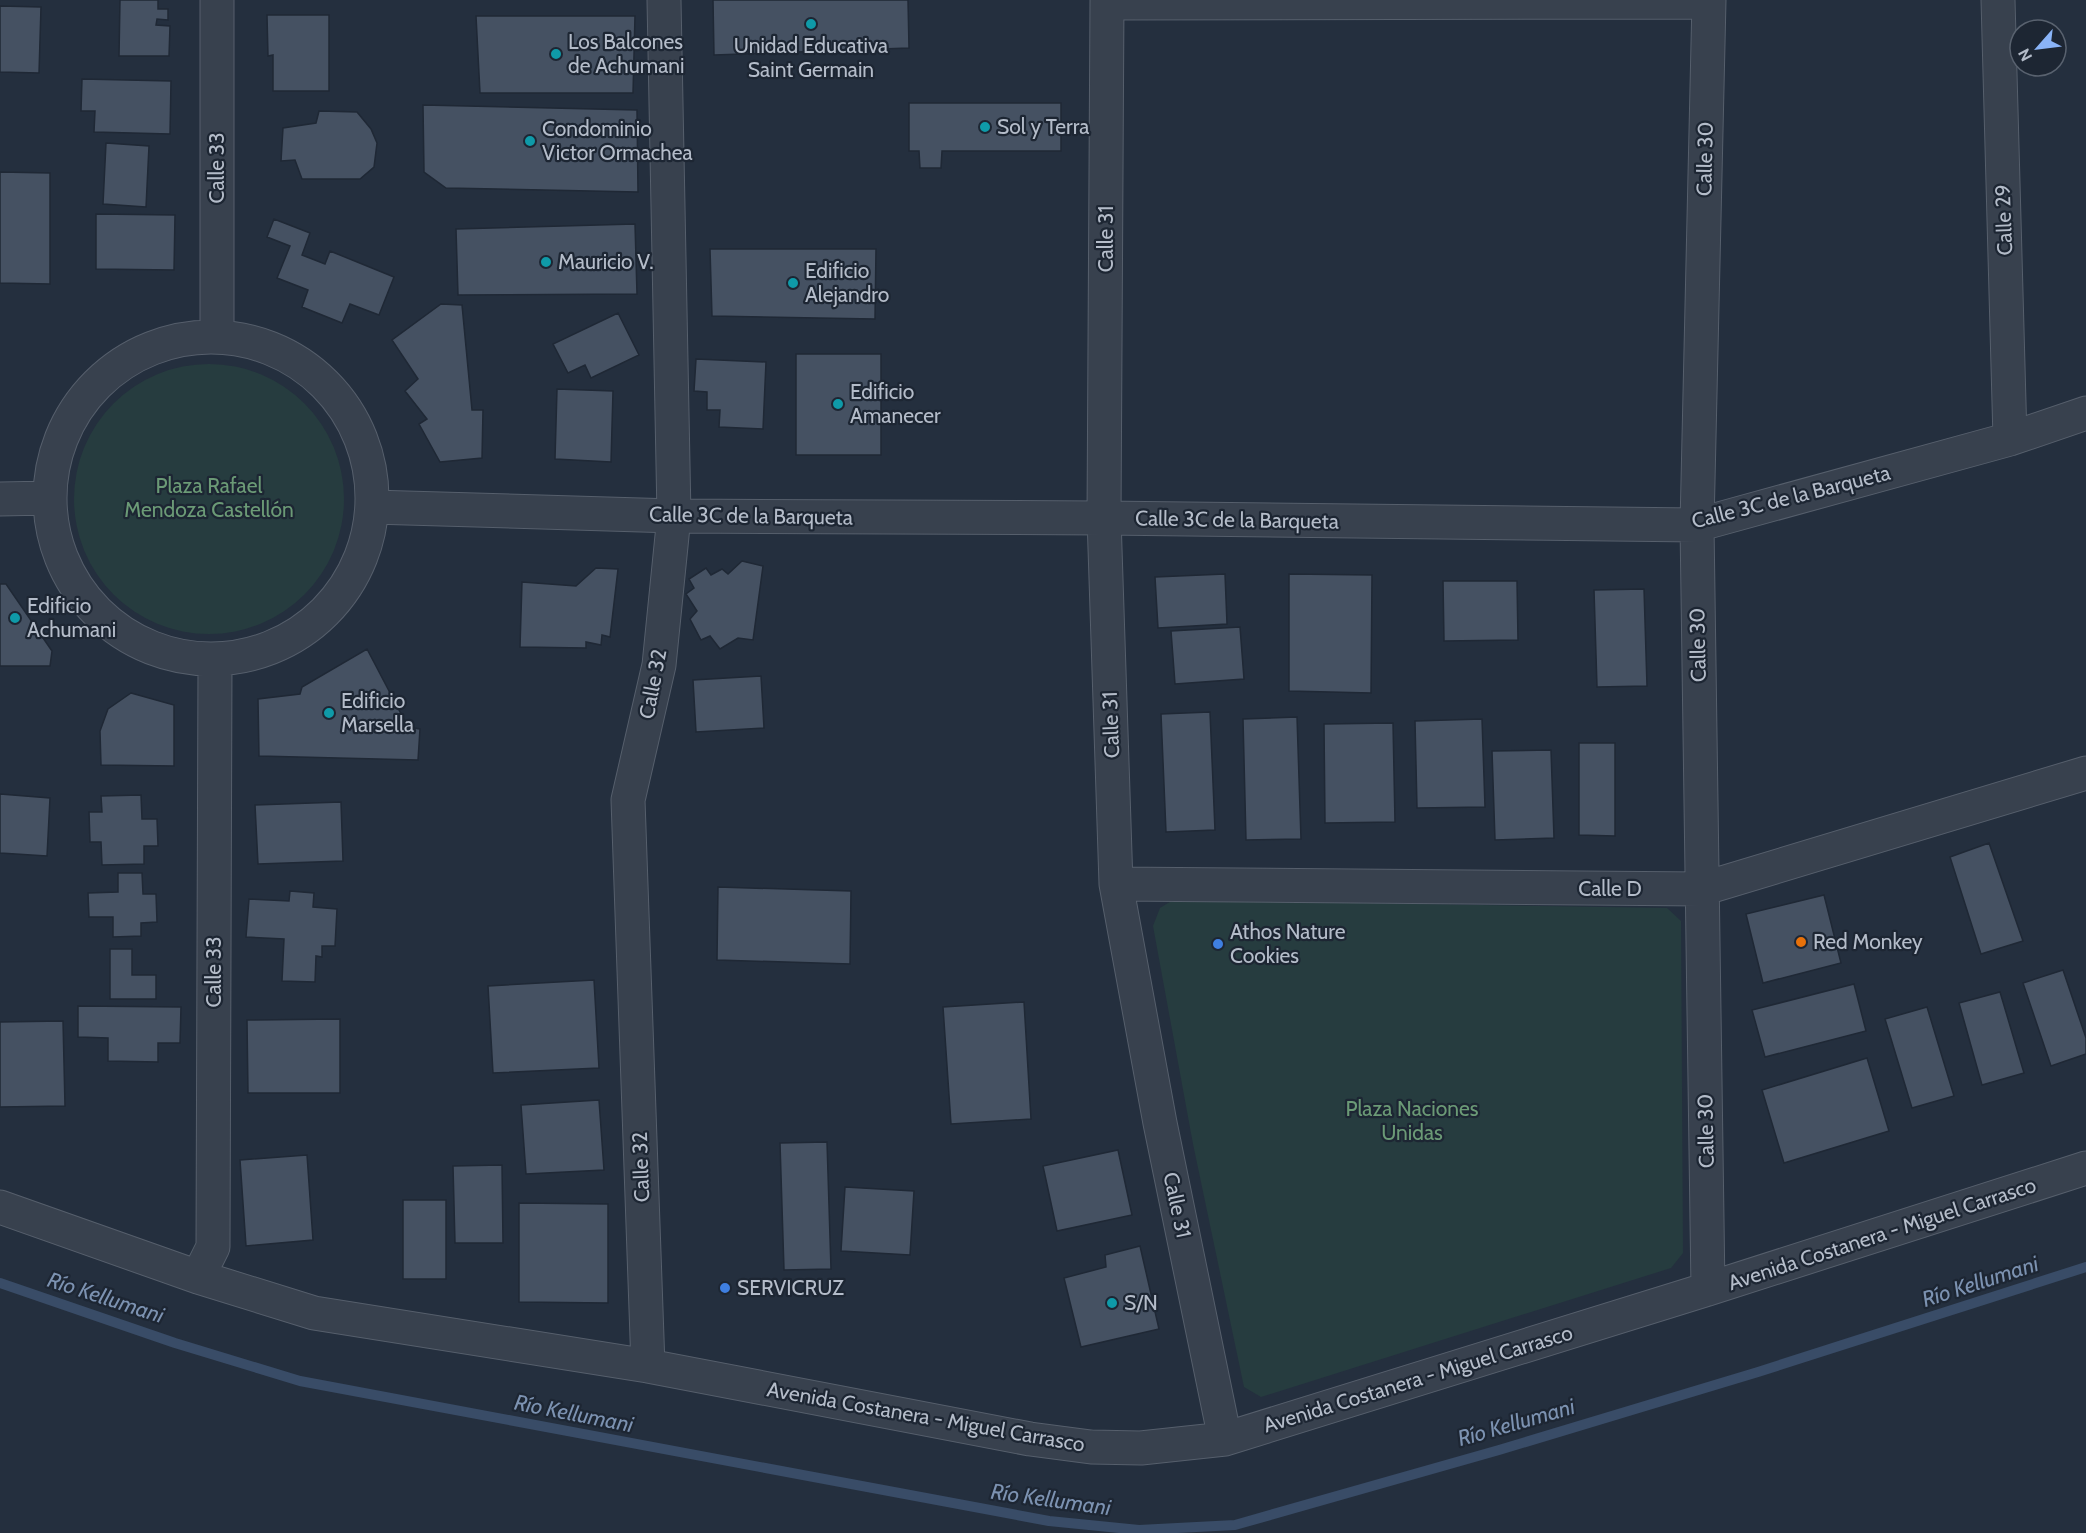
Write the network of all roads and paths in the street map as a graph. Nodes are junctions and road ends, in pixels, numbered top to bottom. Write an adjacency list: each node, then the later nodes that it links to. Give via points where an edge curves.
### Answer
1 (217, 0): 6 (street, Calle 33)
2 (664, 0): 12 (street, Calle 32)
3 (1998, 0): 8 (street, Calle 29)
4 (1107, 1): 5 (street); 13 (street, Calle 31)
5 (1709, 1): 14 (street, Calle 30)
6 (218, 336): 9 (street, via 166,342 118,364 81,400 57,446); 11 (street, via 267,346 312,372 345,410 367,456)
7 (2086, 413): 8 (street, Calle 3C de la Barqueta)
8 (2010, 439): 14 (street, Calle 3C de la Barqueta)
9 (49, 498): 10 (street); 15 (street, via 56,546 78,590 111,625 153,649)
10 (0, 499)
11 (372, 507): 12 (street, Calle 3C de la Barqueta); 15 (street, via 362,557 336,601 298,635 251,655)
12 (674, 516): 13 (street, Calle 3C de la Barqueta); 23 (street, Calle 32, via 659,665 628,800)
13 (1104, 518): 14 (street, Calle 3C de la Barqueta); 17 (street, Calle 31)
14 (1697, 525): 18 (street, Calle 30)
15 (215, 663): 21 (street, Calle 33, via 213,1247)
16 (2086, 773): 18 (street, Calle D)
17 (1116, 884): 18 (street, Calle D); 24 (street, Calle 31)
18 (1702, 890): 22 (street, Calle 30)
19 (2086, 1168): 22 (street, Avenida Costanera - Miguel Carrasco)
20 (0, 1207): 21 (street, Avenida Costanera - Miguel Carrasco)
21 (198, 1277): 23 (street, Avenida Costanera - Miguel Carrasco, via 314,1313)
22 (1708, 1289): 24 (street, Avenida Costanera - Miguel Carrasco)
23 (648, 1366): 24 (street, Avenida Costanera - Miguel Carrasco, via 1030,1439 1091,1447 1141,1448)
24 (1225, 1439)

